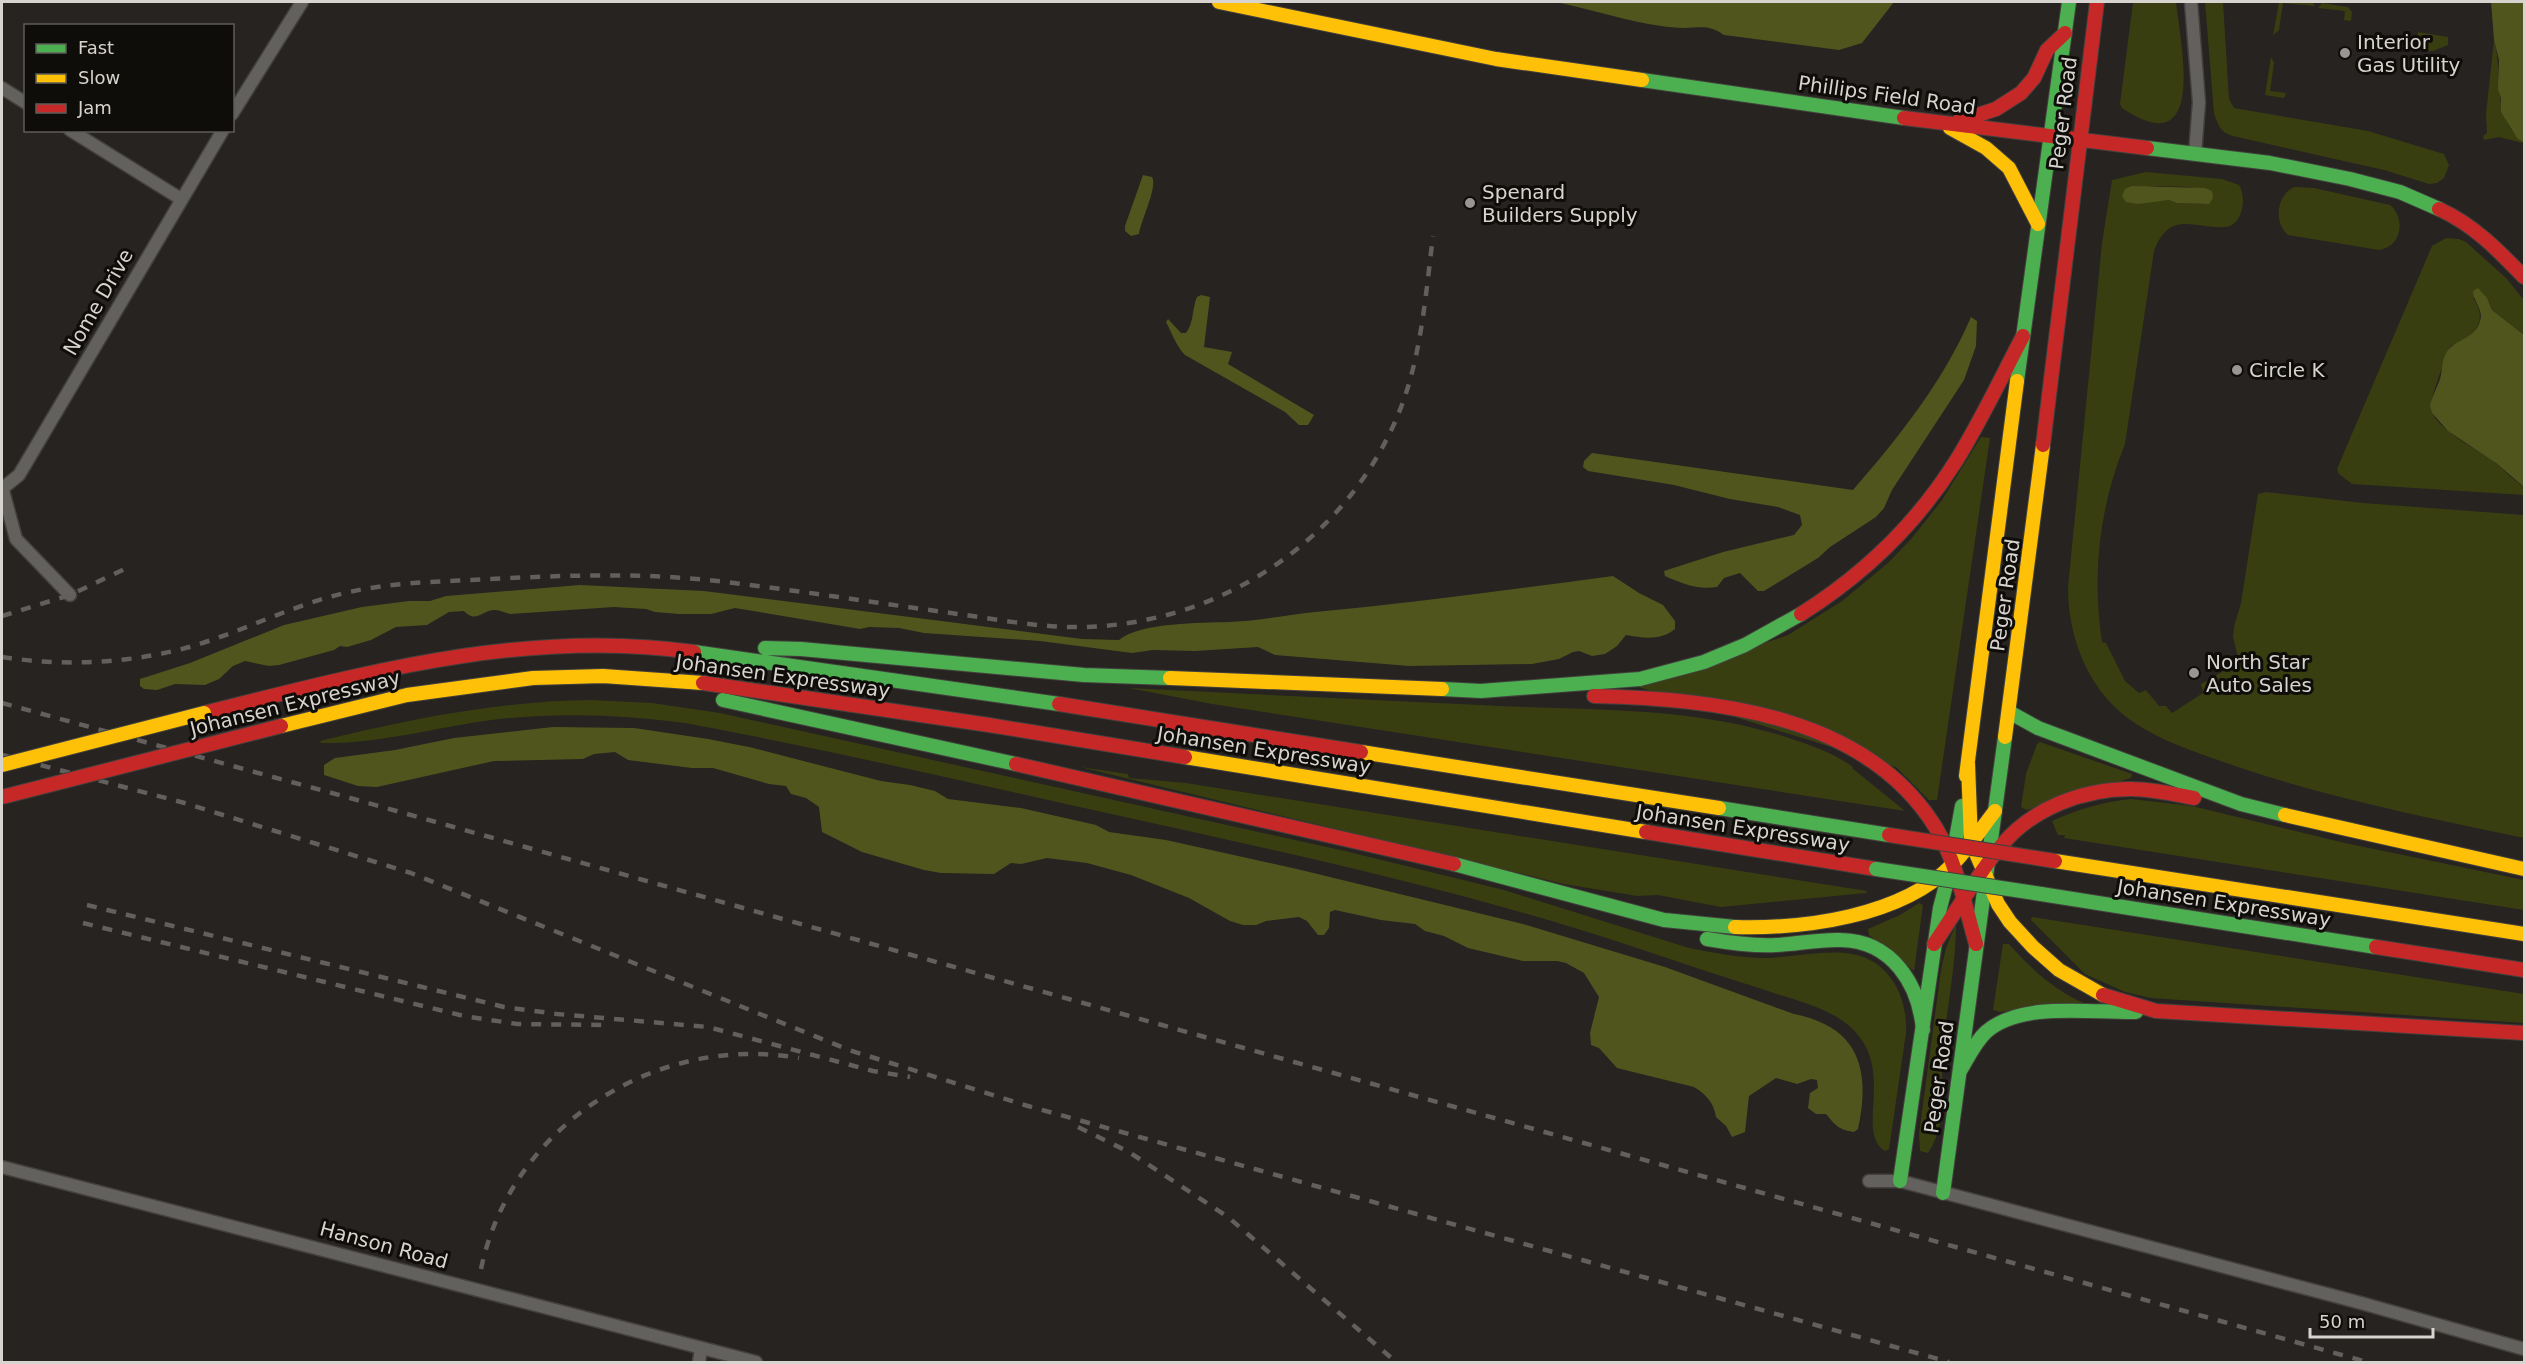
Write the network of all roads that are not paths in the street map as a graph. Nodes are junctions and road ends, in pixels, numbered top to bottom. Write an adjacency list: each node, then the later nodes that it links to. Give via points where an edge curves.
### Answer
1 (302, 2): 9 (street)
2 (1223, 2): 10 (main road, Phillips Field Road, via 1496,59)
3 (2069, 2): 6 (main road, Peger Road)
4 (2097, 2): 14 (main road, Peger Road)
5 (2191, 2): 15 (street, via 2200,119)
6 (2065, 33): 10 (main road, via 2045,52 2029,86 2017,96 1977,118); 13 (main road, Peger Road)
7 (2, 88): 8 (street)
8 (24, 102)
9 (234, 111)
10 (1943, 124): 13 (main road, Phillips Field Road); 17 (main road, via 2003,160 2015,174)
11 (73, 132): 16 (street)
12 (222, 132): 16 (street, Nome Drive)
13 (2051, 135): 14 (main road, Phillips Field Road); 17 (main road, Peger Road)
14 (2079, 139): 15 (main road, Phillips Field Road); 25 (main road, Peger Road)
15 (2195, 154): 18 (main road, Phillips Field Road, via 2270,163 2382,187 2422,200 2469,226)
16 (181, 199): 20 (street, Nome Drive, via 19,476)
17 (2038, 224): 19 (main road, Peger Road)
18 (2524, 277)
19 (2023, 336): 24 (main road, via 1968,441 1916,515 1860,573 1787,626 1713,658 1661,675); 26 (main road, Peger Road)
20 (2, 488): 21 (street, via 16,539)
21 (70, 595)
22 (689, 651): 24 (main road, via 801,649 1084,675); 27 (main road, Johansen Expressway, bridge, via 564,645 472,654 353,676); 37 (main road, Johansen Expressway, bridge, via 1047,702)
23 (603, 676): 28 (main road, Johansen Expressway, bridge, via 533,678 407,695); 36 (main road, via 839,724 1414,853); 40 (main road, Johansen Expressway, bridge, via 758,690 977,723)
24 (1481, 691): 32 (main road, via 1696,703 1776,719 1816,732 1876,763 1896,781 1938,833)
25 (2009, 712): 29 (main road, via 2038,728); 30 (main road, Peger Road)
26 (1968, 764): 31 (main road); 32 (main road, Peger Road)
27 (2, 765)
28 (2, 797)
29 (2241, 804): 33 (main road); 34 (main road, via 2131,789 2072,798 2026,822 2001,845)
30 (1995, 811): 31 (main road); 34 (main road, Peger Road)
31 (1971, 842): 32 (main road); 34 (main road)
32 (1951, 866): 35 (main road); 36 (main road, via 1893,902 1836,920 1763,928); 38 (main road, Peger Road)
33 (2524, 869)
34 (1985, 870): 35 (main road); 39 (main road, Peger Road); 41 (main road, via 1998,904 2010,922 2059,970 2112,999)
35 (1963, 899): 38 (main road); 39 (main road)
36 (1664, 920): 42 (main road, via 1693,937 1725,943 1865,943 1894,961 1907,980 1919,1000)
37 (2524, 934)
38 (1934, 944): 42 (main road, Peger Road)
39 (1976, 944): 44 (main road, Peger Road)
40 (2524, 970)
41 (2156, 1011): 43 (main road); 44 (main road, via 2041,1010 2012,1016 1987,1031)
42 (1923, 1030): 47 (main road, Peger Road)
43 (2524, 1033)
44 (1960, 1071): 48 (main road, Peger Road)
45 (2, 1167): 49 (street, Hanson Road)
46 (1869, 1181): 47 (street)
47 (1900, 1181): 48 (street)
48 (1943, 1193): 50 (street)
49 (701, 1348): 51 (street); 52 (street, Hanson Road)
50 (2524, 1349)
51 (699, 1362)
52 (756, 1362)

